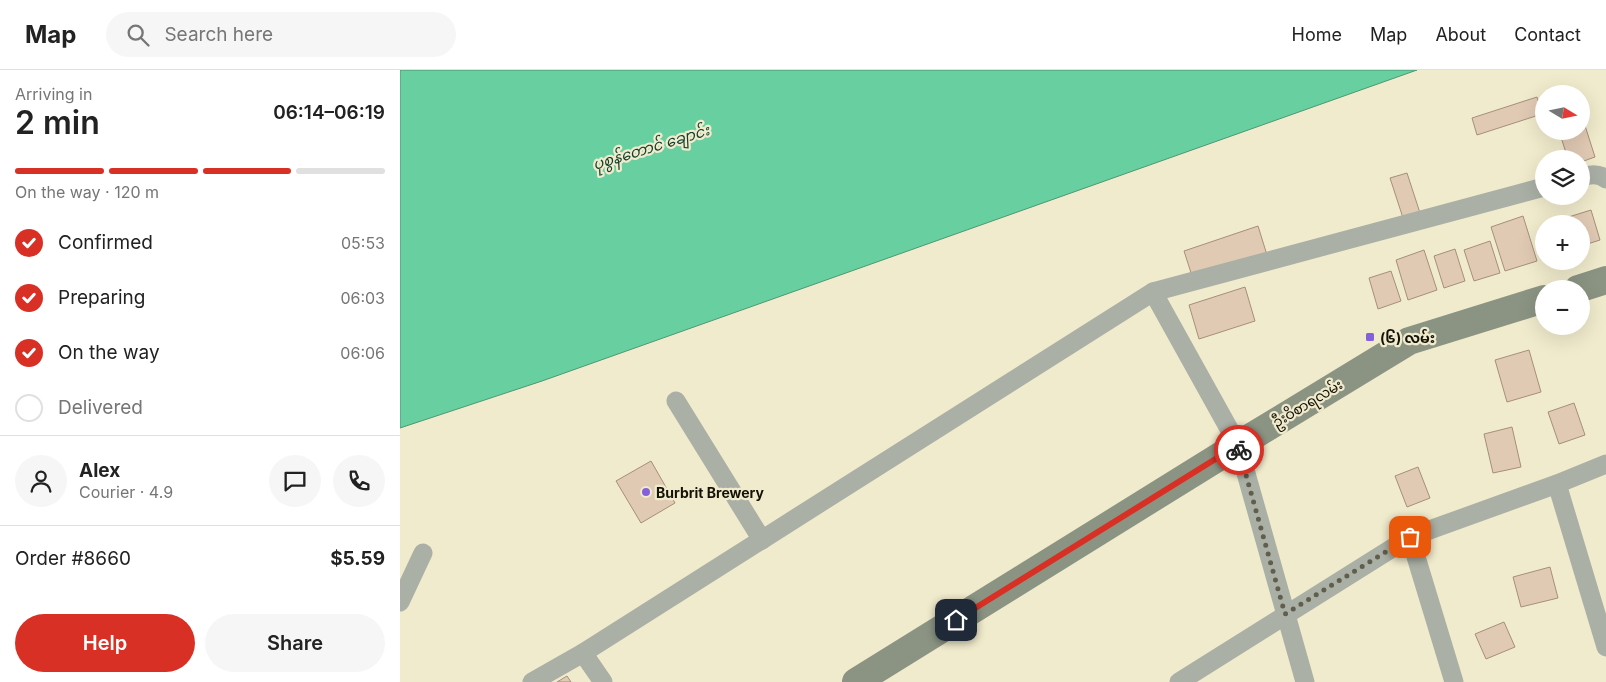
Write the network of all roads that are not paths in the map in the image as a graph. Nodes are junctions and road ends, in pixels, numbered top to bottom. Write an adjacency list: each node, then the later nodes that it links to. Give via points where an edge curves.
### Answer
1 (1590, 175): 2 (street, via 1602,175)
2 (1606, 179)
3 (1535, 189): 6 (street)
4 (1606, 280): 5 (main road)
5 (1590, 285)
6 (1153, 292): 9 (street); 13 (street)
7 (1535, 303): 9 (main road, ဦးဝိစာရလမ်း, via 1409,341)
8 (676, 402): 13 (street)
9 (1238, 445): 16 (street); 21 (main road, ဦးဝိစာရလမ်း)
10 (1606, 464): 11 (street)
11 (1557, 484): 12 (street); 17 (street)
12 (1410, 537): 16 (street); 24 (street)
13 (762, 540): 18 (street)
14 (423, 553): 15 (street)
15 (400, 602)
16 (1285, 614): 22 (street); 23 (street)
17 (1606, 647)
18 (583, 653): 19 (street); 20 (street)
19 (532, 682)
20 (603, 682)
21 (856, 682)
22 (1179, 682)
23 (1305, 682)
24 (1454, 682)

